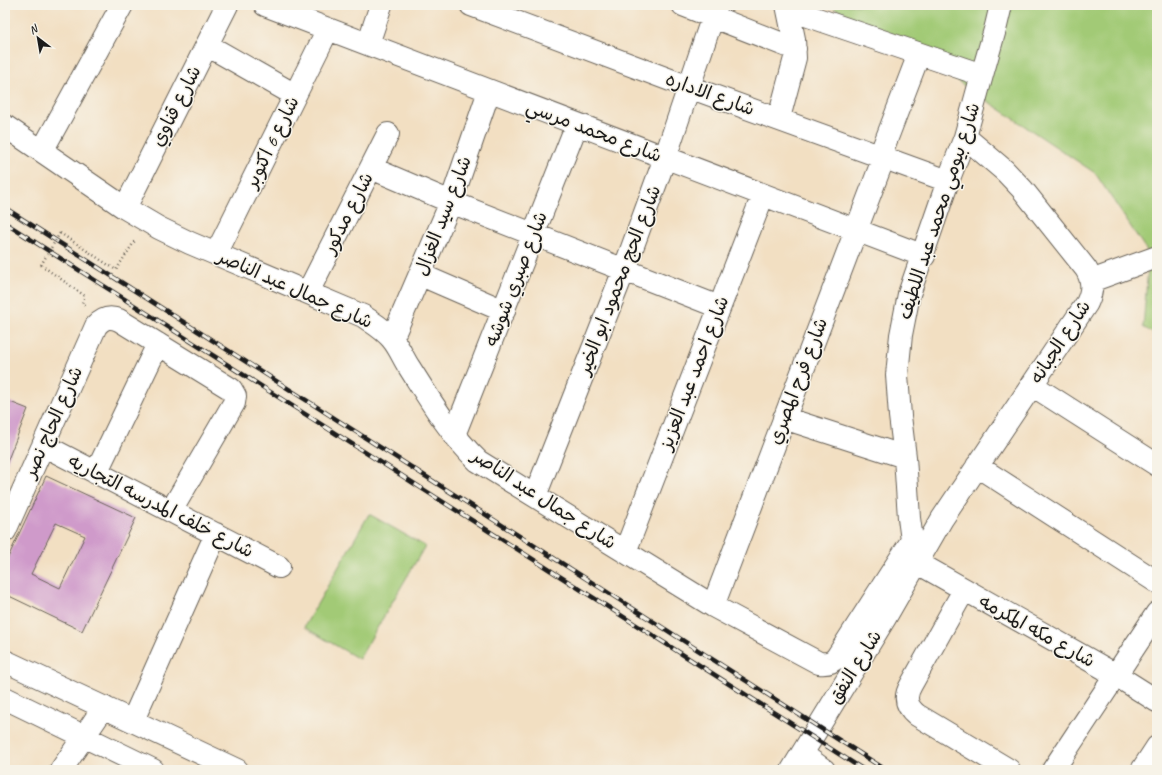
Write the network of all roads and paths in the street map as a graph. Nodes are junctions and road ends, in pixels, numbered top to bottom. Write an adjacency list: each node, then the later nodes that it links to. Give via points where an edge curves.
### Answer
1 (122, 5): 25 (street)
2 (227, 5): 13 (street, شارع قناوي)
3 (264, 5): 9 (street, شارع محمد مرسي)
4 (381, 5): 12 (street)
5 (471, 5): 17 (street, شارع الاداره)
6 (683, 5): 10 (street)
7 (1001, 5): 16 (street, شارع بيومي محمد عبد اللطيف)
8 (787, 7): 14 (street); 15 (street)
9 (288, 9): 11 (street, شارع محمد مرسي)
10 (713, 16): 14 (street); 17 (street, شارع الحج محمود ابو الخير)
11 (328, 29): 12 (street, شارع محمد مرسي); 19 (street, شارع 6 اكتوبر)
12 (368, 44): 18 (street, شارع محمد مرسي)
13 (207, 45): 19 (street); 32 (street, شارع قناوي)
14 (795, 49): 20 (street, via 793,68)
15 (919, 54): 16 (street); 26 (street, شارع فرح المصري)
16 (982, 75): 24 (street, شارع بيومي محمد عبد اللطيف)
17 (689, 87): 20 (street, شارع الاداره); 27 (street, شارع الحج محمود ابو الخير)
18 (489, 91): 21 (street, شارع محمد مرسي); 31 (street, شارع سيد الغزال)
19 (295, 95): 36 (street, شارع 6 اكتوبر)
20 (779, 118): 26 (street, شارع الاداره)
21 (577, 124): 27 (street, شارع محمد مرسي); 35 (street, شارع صبري شوشه)
22 (5, 126): 25 (street, شارع جمال عبد الناصر)
23 (388, 134): 28 (street, شارع مدكور)
24 (965, 137): 29 (street, شارع بيومي محمد عبد اللطيف); 41 (street, شارع الجبانه, via 1023,190 1086,268)
25 (42, 151): 32 (street, شارع جمال عبد الناصر)
26 (882, 156): 29 (street, شارع الاداره); 34 (street, شارع فرح المصري)
27 (666, 158): 30 (street, شارع محمد مرسي); 39 (street, شارع الحج محمود ابو الخير)
28 (371, 168): 31 (street); 42 (street, شارع مدكور)
29 (948, 181): 37 (street, شارع بيومي محمد عبد اللطيف)
30 (763, 195): 34 (street, شارع محمد مرسي); 43 (street, شارع احمد عبد العزيز)
31 (451, 202): 35 (street); 40 (street, شارع سيد الغزال)
32 (125, 208): 33 (street, شارع جمال عبد الناصر)
33 (148, 221): 36 (street, شارع جمال عبد الناصر); 45 (path, bridge, via 116,270 60,233 41,265 85,296 82,303)
34 (856, 230): 37 (street, شارع محمد مرسي); 49 (street, شارع فرح المصري)
35 (534, 234): 39 (street); 44 (street, شارع صبري شوشه)
36 (216, 254): 42 (street, شارع جمال عبد الناصر)
37 (924, 256): 52 (street, شارع بيومي محمد عبد اللطيف, via 909,294 897,375)
38 (1157, 256): 41 (street)
39 (624, 270): 43 (street); 56 (street, شارع الحج محمود ابو الخير)
40 (421, 275): 44 (street); 46 (street, شارع سيد الغزال)
41 (1091, 281): 48 (street, شارع الجبانه, via 1091,294 1087,303)
42 (308, 292): 46 (street, شارع جمال عبد الناصر, via 363,316 379,326)
43 (719, 307): 61 (street, شارع احمد عبد العزيز)
44 (504, 310): 50 (street, شارع صبري شوشه)
45 (99, 314): 47 (street, via 119,320); 51 (street, شارع الحاج نصر, via 100,321)
46 (392, 339): 50 (street, شارع جمال عبد الناصر)
47 (158, 344): 55 (street); 57 (street, via 231,389 235,396 234,403)
48 (1032, 385): 53 (street); 54 (street, شارع الجبانه)
49 (784, 418): 52 (street); 66 (street, شارع فرح المصري)
50 (454, 435): 56 (street, شارع جمال عبد الناصر, via 478,461)
51 (43, 445): 55 (street, شارع خلف المدرسه التجاريه); 58 (street, شارع الحاج نصر)
52 (905, 457): 60 (street, شارع بيومي محمد عبد اللطيف)
53 (1157, 465)
54 (977, 466): 62 (street, شارع الجبانه); 64 (street)
55 (96, 473): 57 (street, شارع خلف المدرسه التجاريه)
56 (535, 496): 61 (street, شارع جمال عبد الناصر)
57 (171, 511): 59 (street, شارع خلف المدرسه التجاريه)
58 (5, 531)
59 (216, 534): 63 (street, شارع خلف المدرسه التجاريه); 73 (street)
60 (911, 542): 62 (street, شارع بيومي محمد عبد اللطيف); 66 (street, شارع جمال عبد الناصر, via 833,662 819,663)
61 (625, 552): 66 (street, شارع جمال عبد الناصر)
62 (916, 562): 65 (street, شارع مكه المكرمه); 76 (street, شارع النفق)
63 (279, 567)
64 (1157, 582)
65 (964, 590): 69 (street, شارع مكه المكرمه); 81 (street, via 907,692 907,702 910,710 917,715)
66 (713, 606)
67 (1157, 613): 69 (street)
68 (5, 661): 72 (street)
69 (1116, 675): 71 (street, شارع مكه المكرمه); 82 (street)
70 (5, 698): 74 (street)
71 (1157, 701)
72 (104, 707): 73 (street); 74 (street)
73 (133, 720): 79 (street)
74 (83, 737): 77 (street); 78 (street)
75 (1157, 747): 83 (street)
76 (797, 762): 80 (street)
77 (61, 770)
78 (153, 770)
79 (237, 770)
80 (824, 770)
81 (1009, 770)
82 (1053, 770)
83 (1142, 770)

